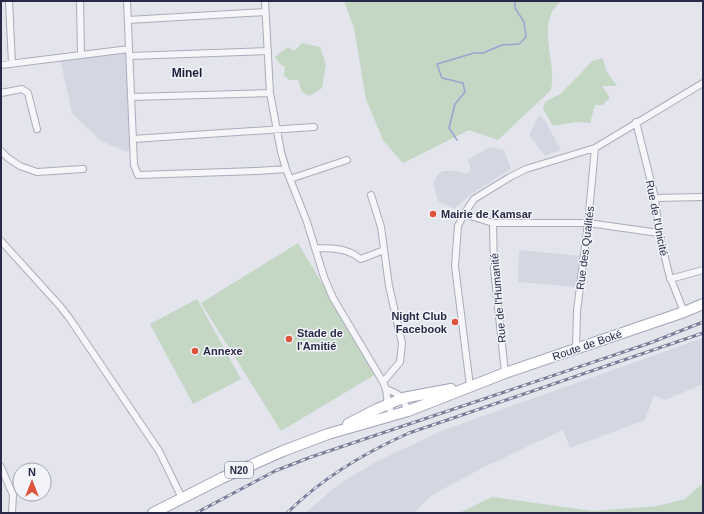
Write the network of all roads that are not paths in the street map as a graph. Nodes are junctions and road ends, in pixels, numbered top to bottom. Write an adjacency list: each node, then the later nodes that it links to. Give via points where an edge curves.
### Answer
1 (9, 1): 10 (street)
2 (80, 1): 9 (street)
3 (128, 1): 6 (street)
4 (265, 1): 5 (street)
5 (265, 12): 6 (street); 7 (street)
6 (128, 20): 8 (street)
7 (268, 51): 8 (street); 14 (street)
8 (130, 52): 9 (street); 15 (street)
9 (81, 54): 10 (street)
10 (12, 64): 11 (street)
11 (1, 65)
12 (703, 83): 16 (street)
13 (1, 93): 18 (street, via 22,89 28,93)
14 (270, 93): 15 (street); 19 (street)
15 (131, 98): 20 (street)
16 (636, 122): 21 (street); 29 (street, Rue de l'Unicité)
17 (314, 127): 19 (street)
18 (37, 129)
19 (277, 130): 20 (street); 24 (street)
20 (133, 139): 24 (street, via 134,165 138,175)
21 (595, 148): 30 (street, via 526,169 510,177 474,199); 32 (street, Rue des Qualités)
22 (1, 152): 25 (street, via 20,166 37,172)
23 (347, 160): 26 (street)
24 (286, 168): 26 (street)
25 (83, 170)
26 (290, 179): 36 (street)
27 (371, 195): 37 (street, via 381,227)
28 (703, 197): 29 (street)
29 (655, 198): 33 (street, Rue de l'Unicité)
30 (464, 214): 31 (street); 45 (street, via 458,226 455,266)
31 (493, 223): 32 (street); 43 (street, Rue de l'Humanité, via 494,269)
32 (588, 223): 33 (street); 42 (street, Rue des Qualités, via 577,311)
33 (659, 233): 39 (street, Rue de l'Unicité)
34 (1, 242): 35 (street)
35 (3, 247): 54 (street, via 70,319 159,451)
36 (316, 248): 37 (street, via 342,250 361,259); 44 (street, via 333,298)
37 (384, 250): 44 (street, via 402,343 400,362)
38 (703, 270): 39 (street)
39 (670, 279): 41 (street, Rue de l'Unicité)
40 (703, 304): 41 (main road, Route de Boké)
41 (684, 312): 42 (main road, Route de Boké)
42 (576, 349): 43 (main road, Route de Boké)
43 (505, 373): 45 (main road, Route de Boké)
44 (383, 382): 46 (street)
45 (470, 386): 47 (main road, N20); 49 (main road, N20)
46 (386, 388): 47 (street); 48 (street)
47 (403, 398): 48 (main road, N20); 49 (street)
48 (388, 405): 50 (street); 51 (main road, N20)
49 (408, 411): 50 (main road, N20)
50 (393, 416): 51 (main road, N20)
51 (328, 434): 54 (main road, N20, via 246,467)
52 (1, 467): 53 (street)
53 (4, 485): 55 (street, via 13,495)
54 (182, 498): 56 (main road, N20)
55 (12, 513)
56 (154, 513)

